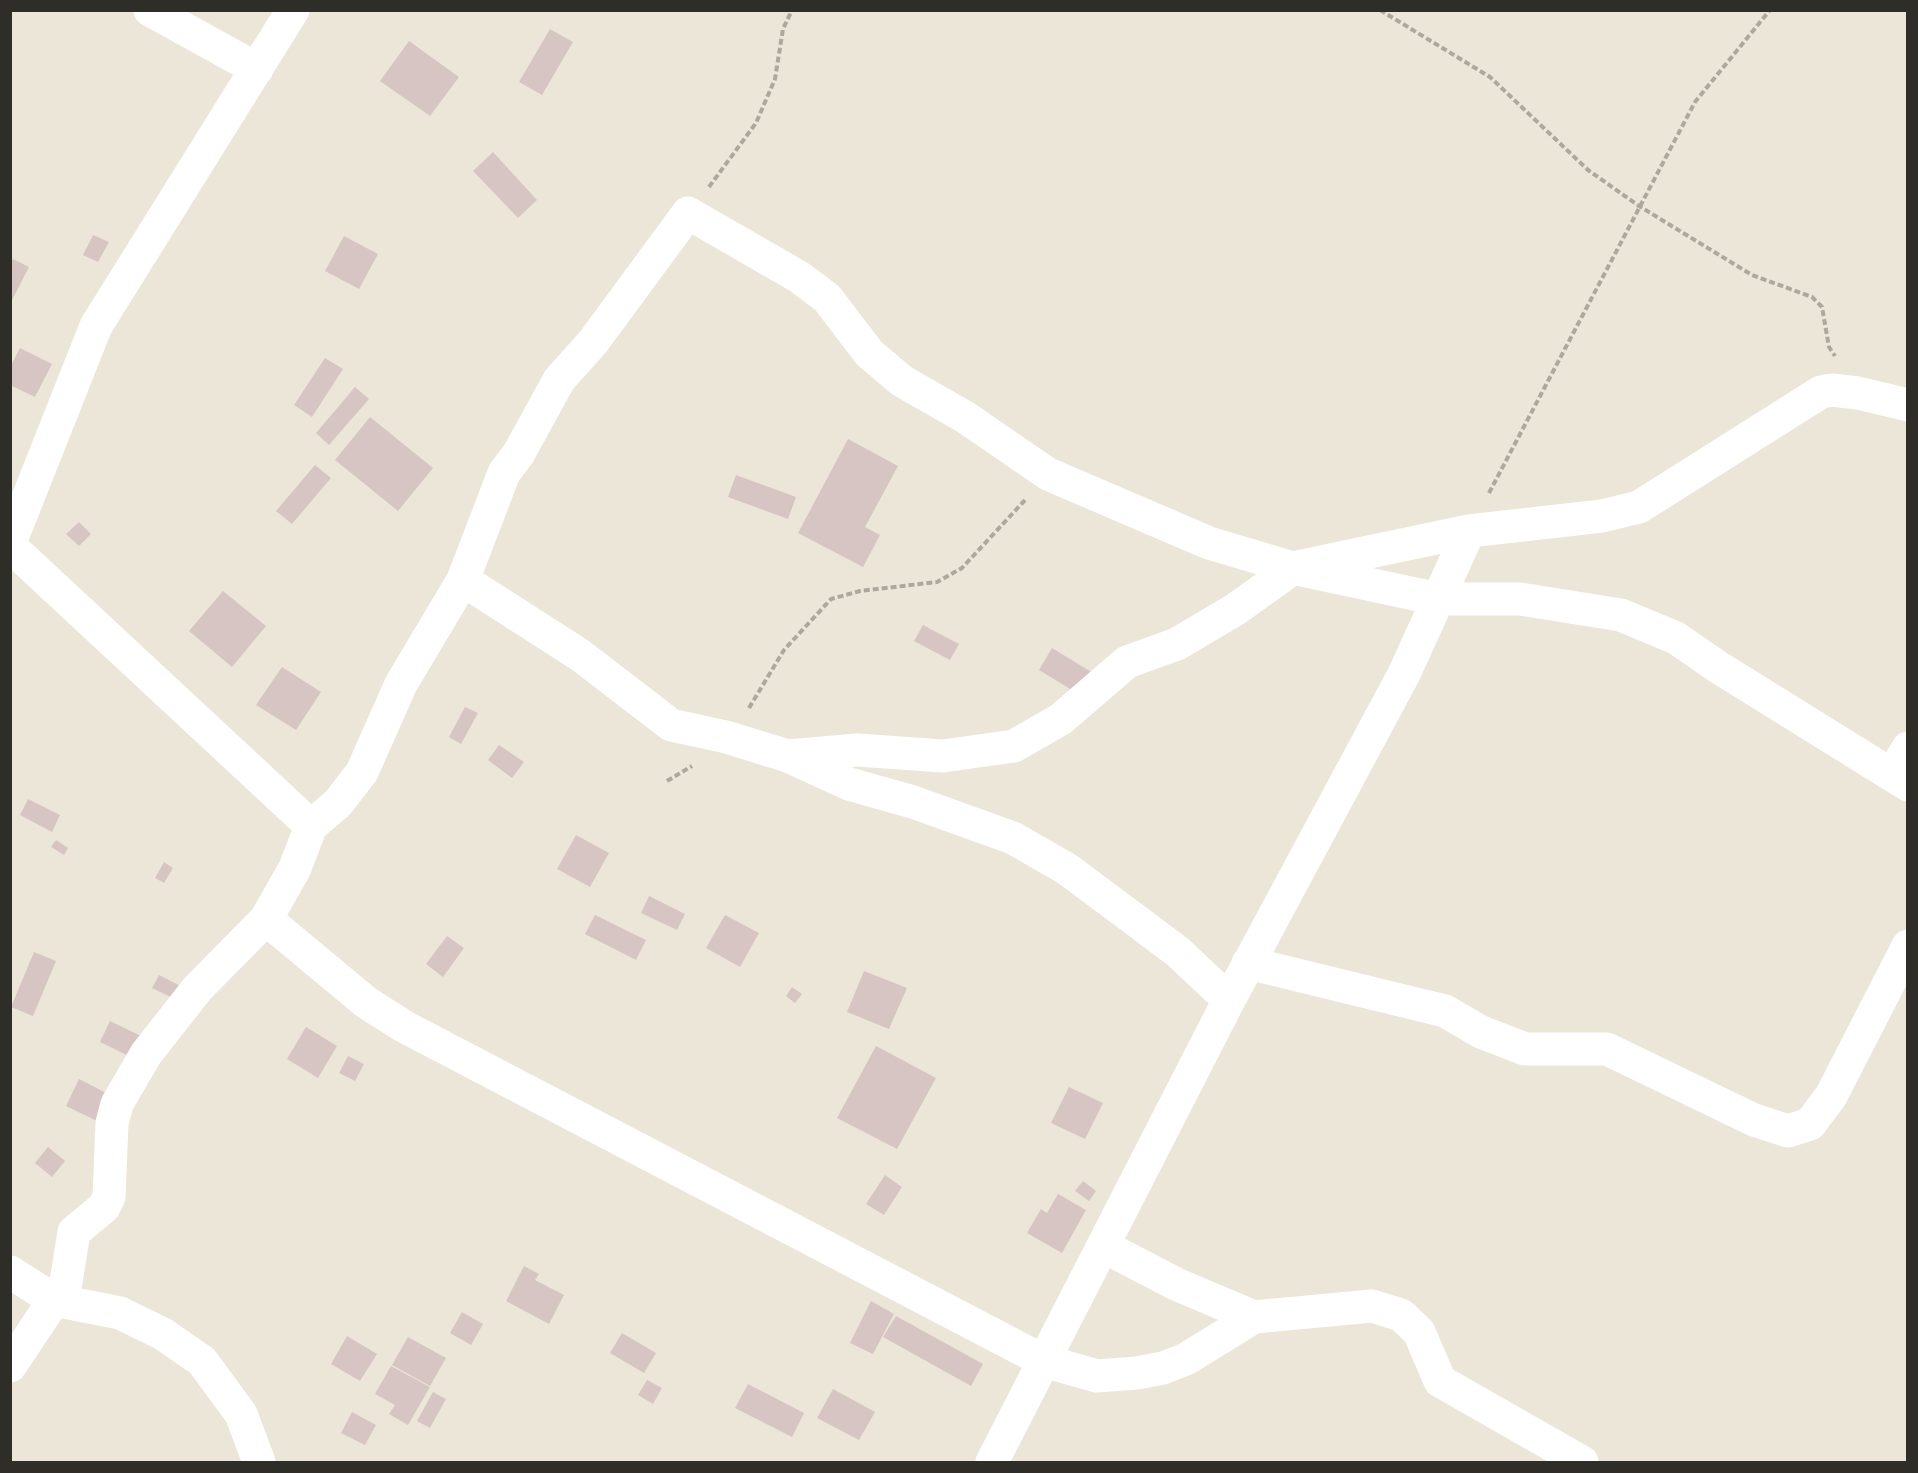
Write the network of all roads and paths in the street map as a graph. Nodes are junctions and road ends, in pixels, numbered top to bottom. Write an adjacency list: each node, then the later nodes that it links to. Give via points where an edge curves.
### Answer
1 (150, 10): 6 (street)
2 (293, 10): 6 (street)
3 (792, 10): 8 (path, via 783,29 775,79 756,123)
4 (1380, 10): 7 (path, via 1490,77 1588,170)
5 (1770, 10): 7 (path, via 1695,102)
6 (257, 69): 13 (street, via 96,327)
7 (1639, 206): 9 (path, via 1752,275 1812,297 1822,308 1829,347); 12 (path)
8 (688, 213): 11 (street, via 799,277 827,298 869,353 902,381 965,417); 15 (street, via 593,342 559,380 504,474)
9 (1858, 393): 10 (street); 12 (street, via 1832,390 1810,396 1639,507 1602,516)
10 (1908, 405)
11 (1048, 474): 14 (street, via 1209,543); 17 (path, via 962,568 937,582 860,591 831,599 784,650 752,705)
12 (1469, 531): 14 (street); 16 (street)
13 (10, 544): 21 (street)
14 (1293, 568): 16 (street); 18 (street, via 1178,644 1127,663 1060,719 1014,746 943,756 857,750)
15 (463, 580): 17 (street, via 580,655 671,725); 21 (street, via 401,684 362,772 338,803)
16 (1438, 600): 19 (street, via 1520,599 1621,615 1676,638 1718,667); 24 (street, via 1404,674)
17 (726, 737): 18 (street); 20 (path, via 712,754)
18 (788, 756): 25 (street, via 849,784 1013,838 1067,869 1178,952)
19 (1902, 769)
20 (666, 781)
21 (311, 826): 22 (street, via 295,868)
22 (266, 919): 28 (street, via 196,989 146,1054 117,1104 112,1123 109,1197 104,1207 72,1236 66,1282); 30 (street, via 367,1003 405,1027)
23 (1908, 946): 24 (street, via 1831,1096 1810,1124 1788,1131 1754,1120 1607,1049 1525,1049 1481,1032 1445,1011)
24 (1248, 963): 25 (street)
25 (1229, 1000): 26 (street)
26 (1103, 1246): 29 (street, via 1176,1284); 30 (street)
27 (10, 1272): 28 (street)
28 (54, 1299): 31 (street); 32 (street, via 120,1313 163,1334 202,1360 241,1414)
29 (1254, 1317): 30 (street, via 1186,1359 1162,1368 1097,1376); 34 (street, via 1372,1306 1401,1315 1419,1332 1440,1381)
30 (1044, 1361): 33 (street)
31 (10, 1366)
32 (259, 1462)
33 (992, 1462)
34 (1582, 1462)

